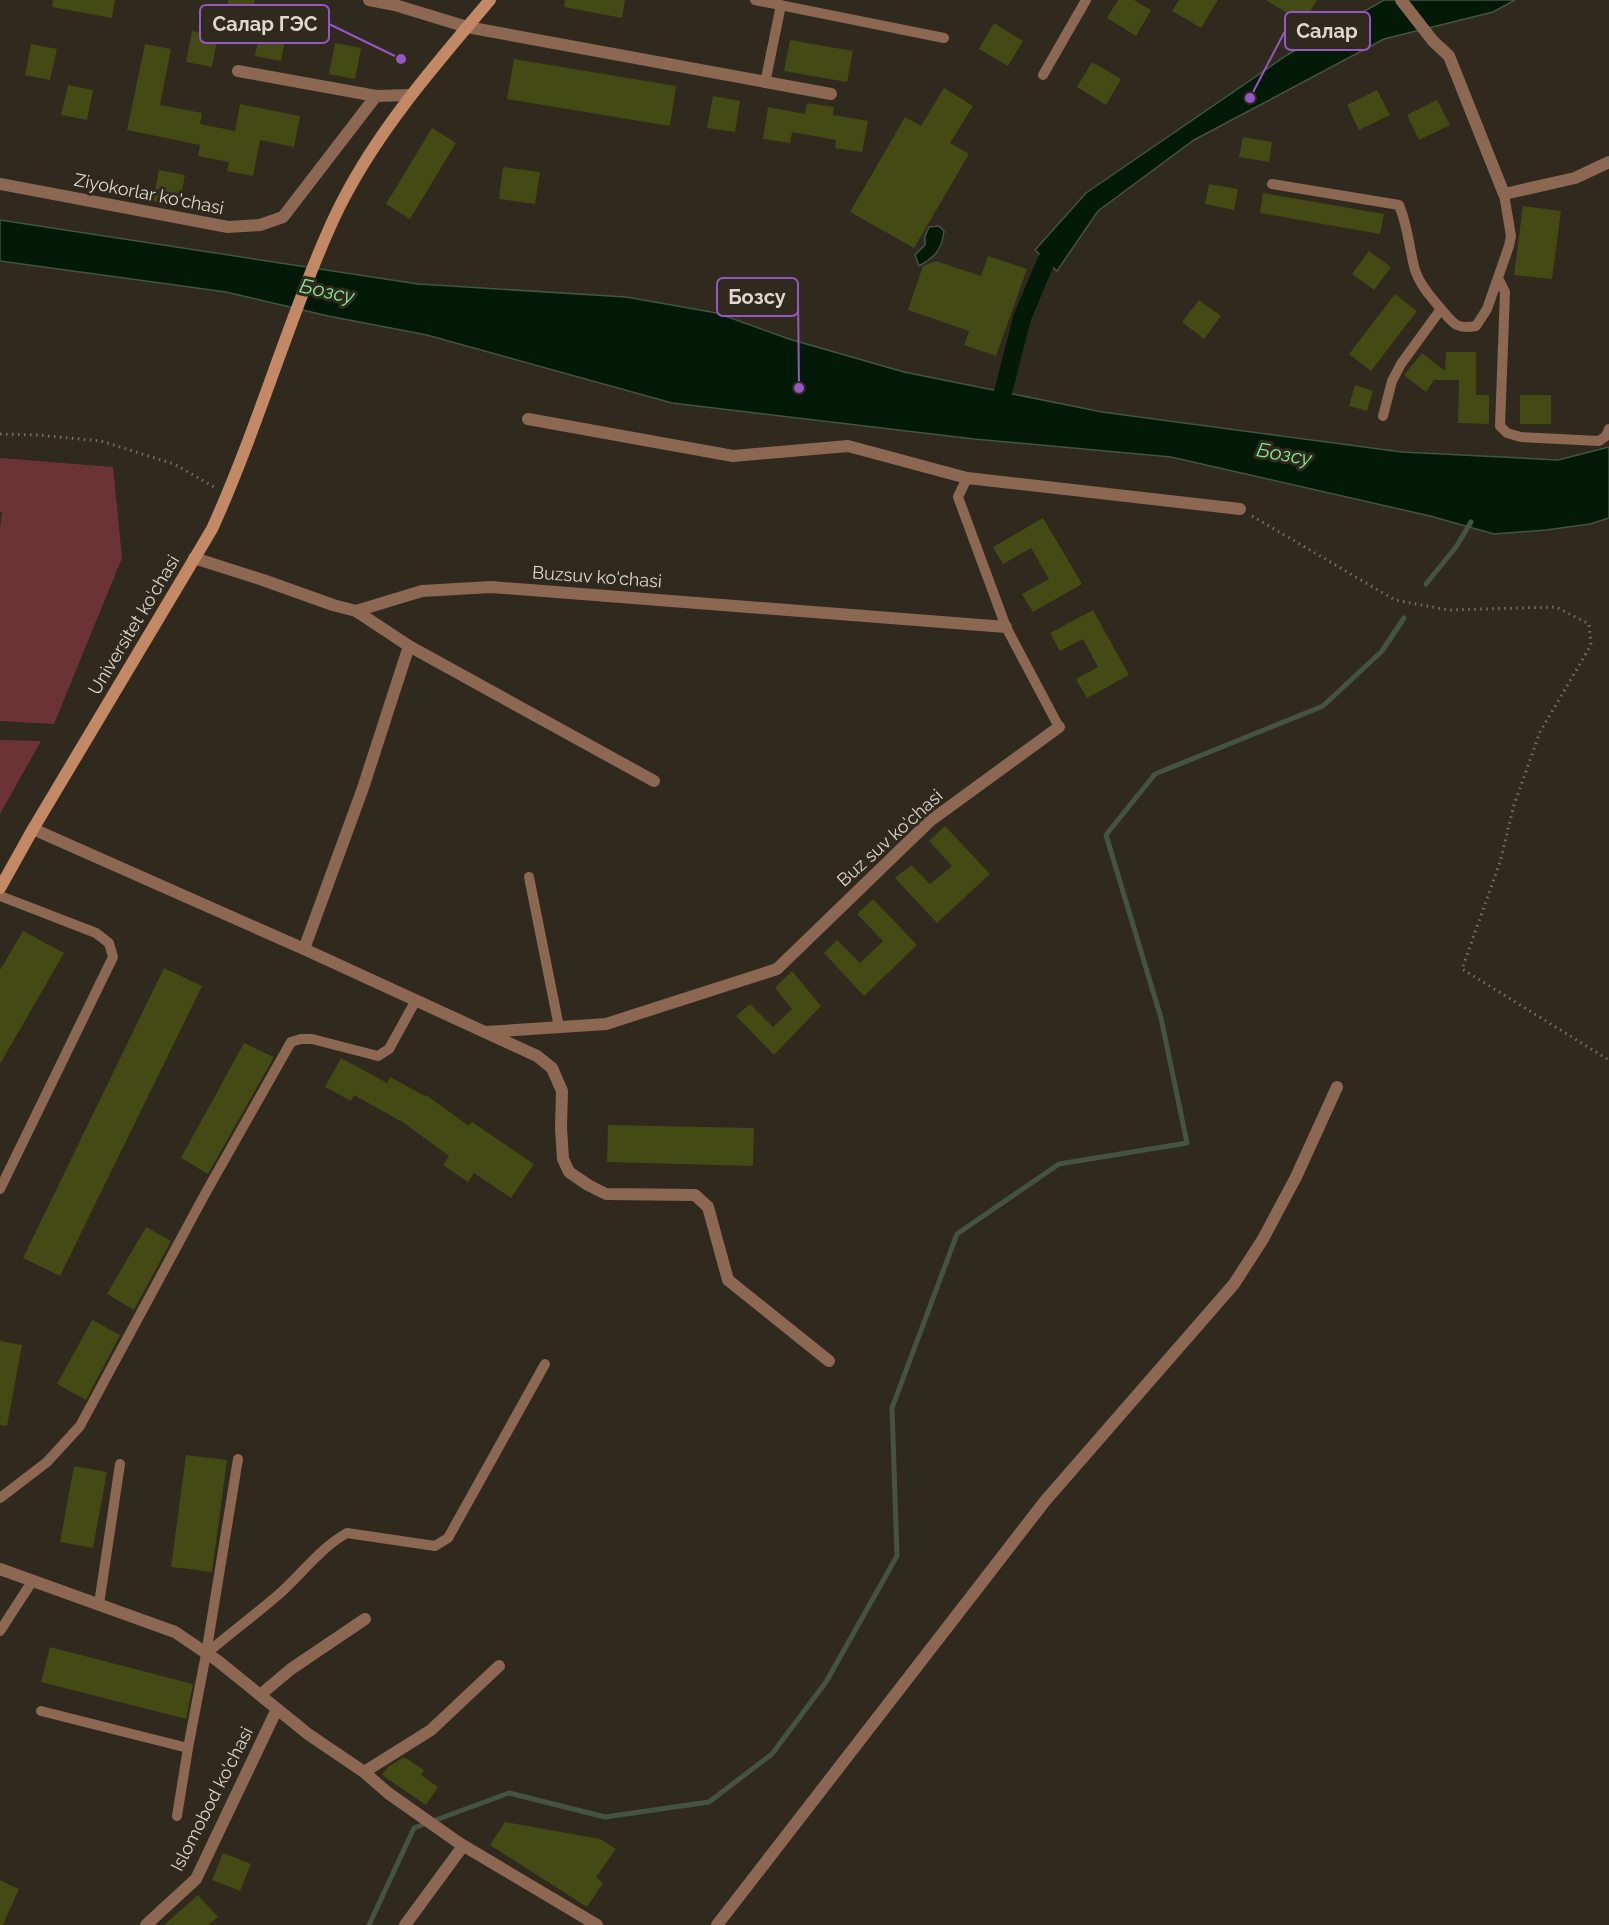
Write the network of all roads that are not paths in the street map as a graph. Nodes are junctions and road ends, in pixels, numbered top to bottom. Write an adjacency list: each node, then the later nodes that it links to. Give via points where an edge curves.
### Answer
1 (369, 0): 6 (street)
2 (490, 0): 8 (main road)
3 (755, 0): 7 (lane)
4 (1086, 0): 11 (lane)
5 (1401, 0): 19 (street, via 1449,56)
6 (396, 2): 8 (street)
7 (781, 5): 9 (lane); 12 (lane)
8 (468, 27): 12 (street); 14 (main road)
9 (944, 38)
10 (238, 71): 15 (street)
11 (1042, 75)
12 (765, 83): 13 (street)
13 (831, 94)
14 (410, 95): 15 (street); 27 (main road, Universitet ko'chasi, via 363,164 328,230 228,495)
15 (376, 96): 17 (street, Ziyokorlar ko'chasi, via 283,216 260,225 228,228)
16 (1609, 162): 19 (street, via 1575,178)
17 (0, 184)
18 (1272, 184): 21 (lane, via 1399,206 1415,271)
19 (1504, 194): 20 (lane, via 1511,236)
20 (1498, 278): 21 (lane, via 1476,326 1454,325); 24 (lane, via 1505,291 1500,426 1521,437 1599,441)
21 (1441, 309): 22 (lane, via 1401,364)
22 (1383, 416)
23 (528, 419): 25 (street, via 733,456 848,446)
24 (1609, 429)
25 (967, 478): 26 (street); 29 (lane, Buz suv ko'chasi, via 958,497)
26 (1240, 509)
27 (194, 558): 28 (street); 33 (main road, Universitet ko'chasi)
28 (356, 611): 29 (street, Buzsuv ko'chasi, via 422,591 491,587); 30 (street)
29 (1006, 627): 31 (lane, Buz suv ko'chasi)
30 (409, 646): 32 (street); 37 (street, via 363,788)
31 (1059, 727): 39 (street, Buz suv ko'chasi, via 930,820 777,969 606,1024)
32 (654, 781)
33 (33, 829): 35 (main road, Universitet ko'chasi); 37 (street)
34 (529, 877): 39 (lane)
35 (0, 888)
36 (0, 896): 42 (lane, via 96,933 109,943 113,957)
37 (304, 949): 38 (street)
38 (416, 1000): 40 (street); 47 (lane, via 389,1049 378,1056 312,1039 291,1042 80,1426 47,1462)
39 (559, 1027): 40 (street, Buz suv ko'chasi)
40 (484, 1032): 43 (street, via 537,1056 552,1068 562,1091 563,1159 569,1172 606,1194 694,1195 708,1207 728,1280)
41 (1337, 1087): 65 (street, via 1296,1177 1234,1284 1046,1501)
42 (0, 1189)
43 (829, 1361)
44 (545, 1365): 53 (lane, via 448,1538 435,1546 347,1533)
45 (238, 1459): 53 (lane)
46 (120, 1464): 50 (lane)
47 (0, 1498)
48 (0, 1569): 49 (street)
49 (33, 1580): 50 (street); 52 (lane)
50 (99, 1604): 53 (street, via 175,1632)
51 (365, 1619): 55 (street)
52 (0, 1631)
53 (206, 1654): 55 (street); 58 (lane)
54 (499, 1666): 59 (street, via 431,1730)
55 (260, 1695): 56 (street)
56 (277, 1709): 59 (street); 62 (street, Islomobod ko'chasi, via 196,1879)
57 (41, 1711): 58 (lane)
58 (188, 1748): 60 (lane)
59 (364, 1772): 61 (street)
60 (177, 1815)
61 (459, 1843): 63 (street); 64 (street)
62 (146, 1925)
63 (405, 1925)
64 (597, 1925)
65 (717, 1925)

